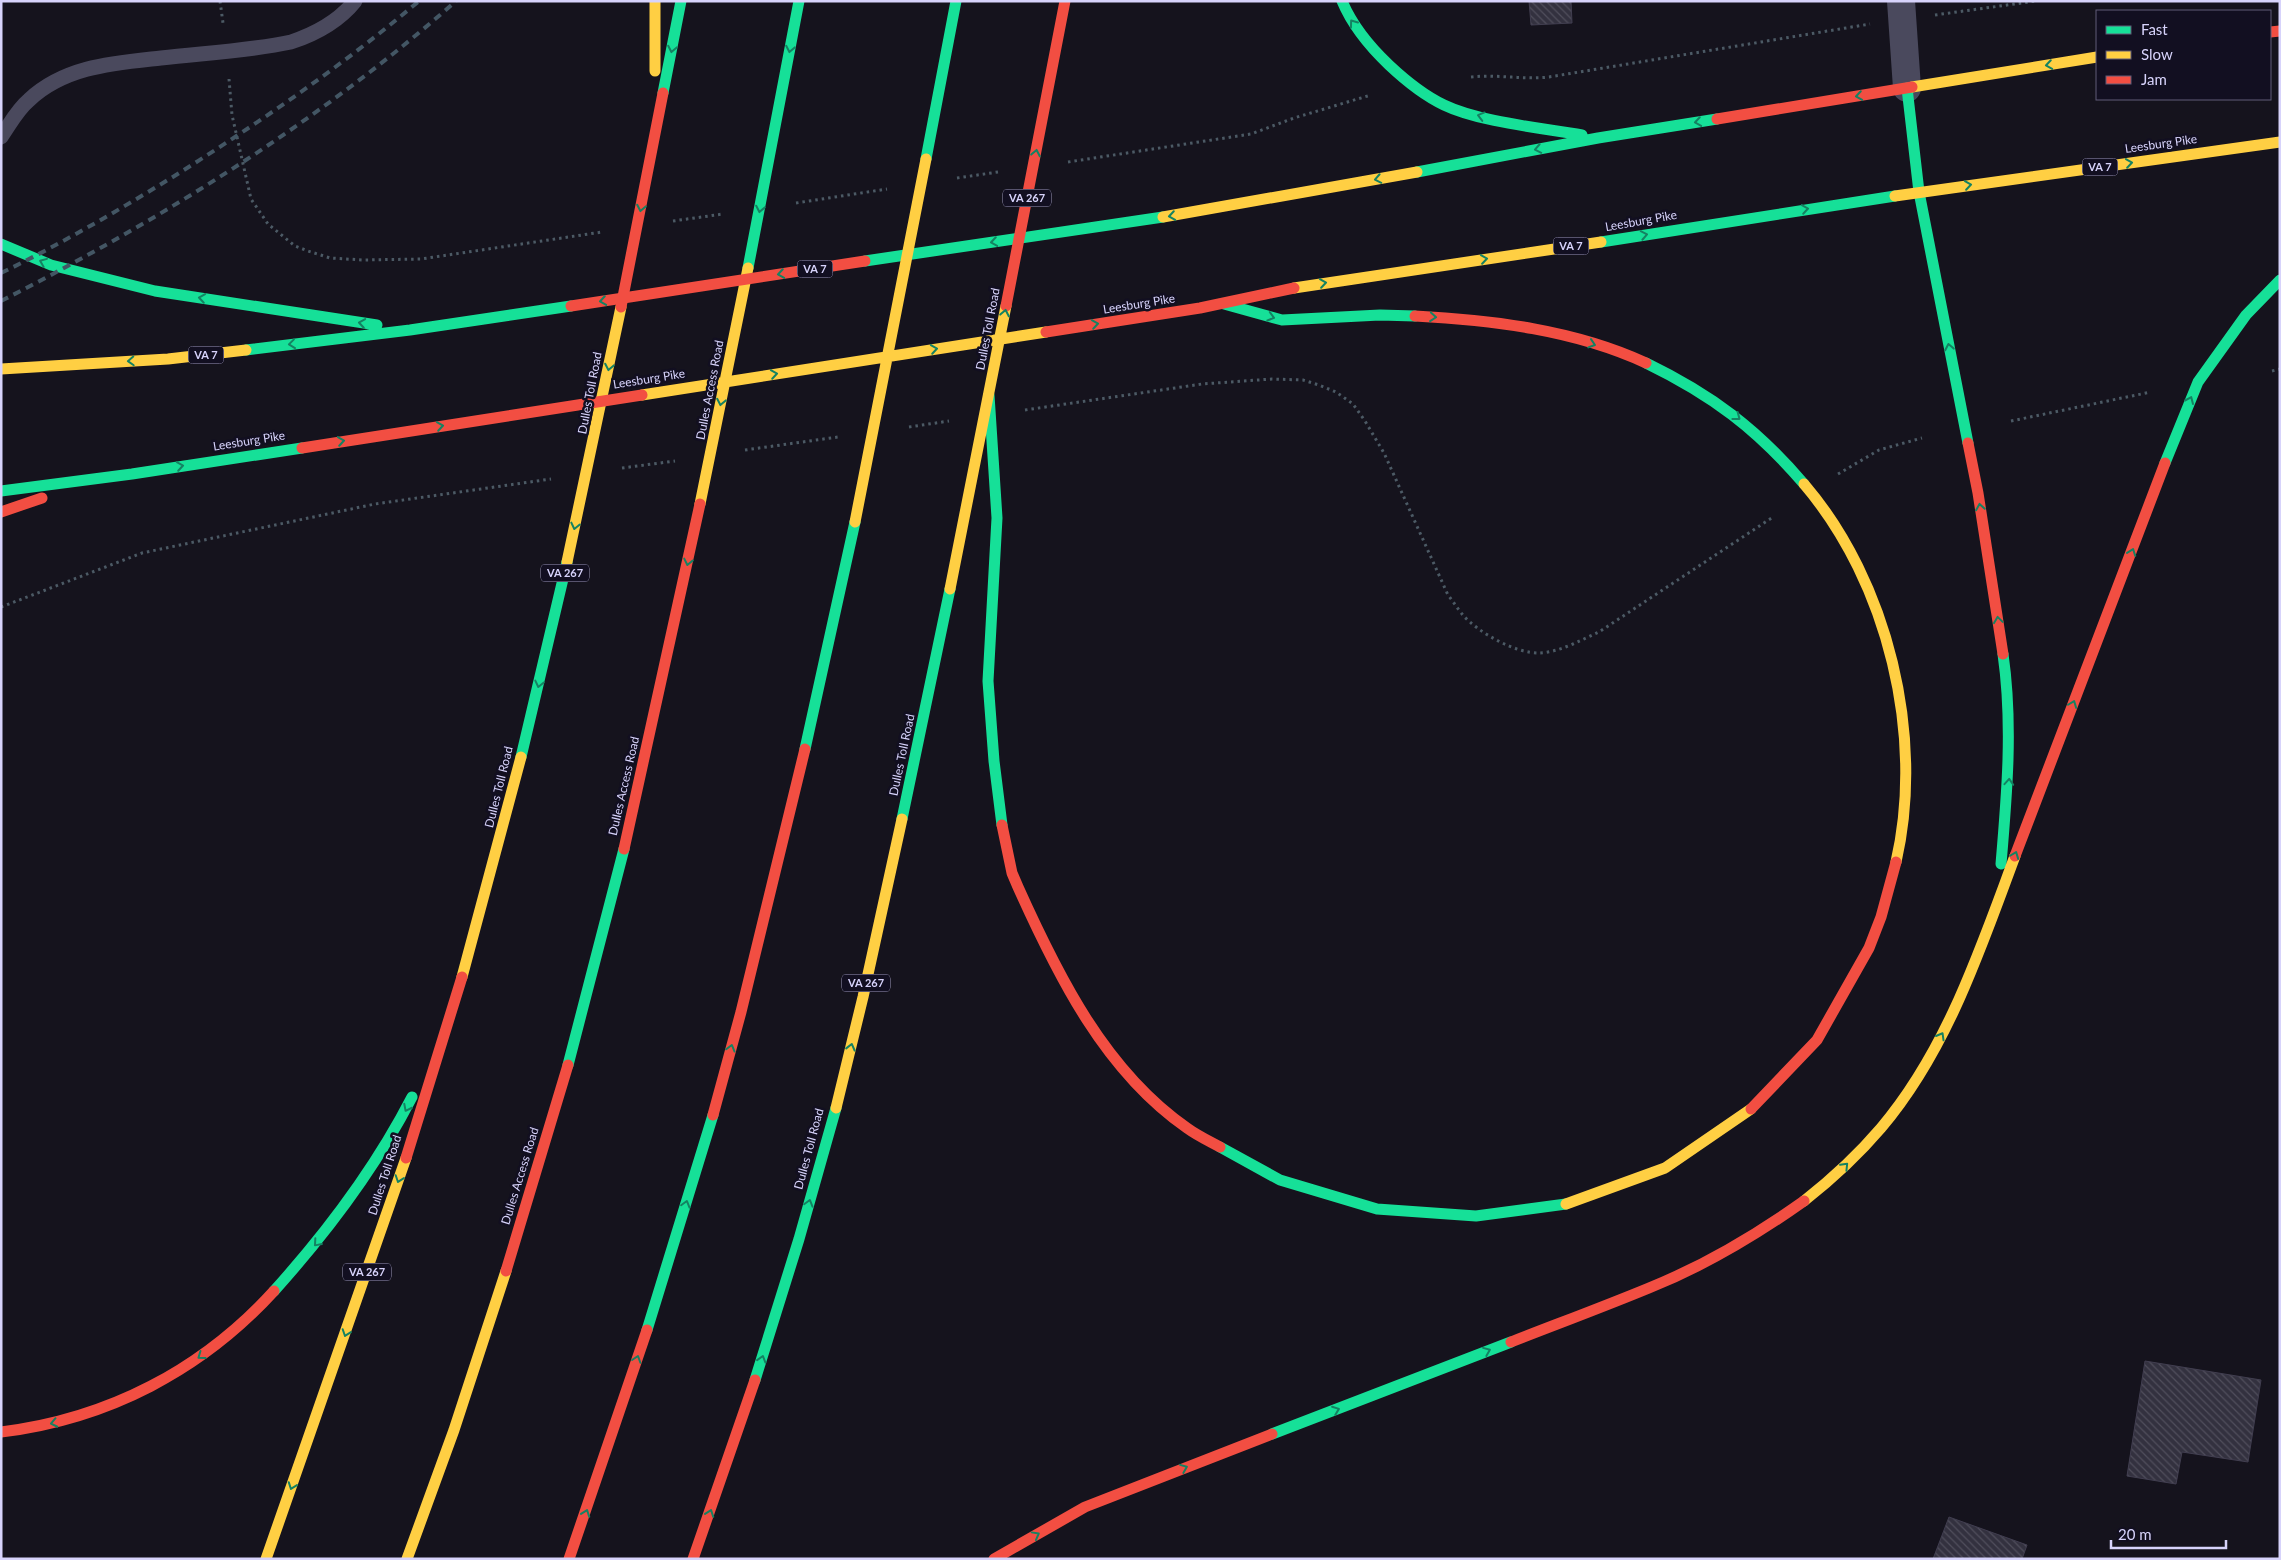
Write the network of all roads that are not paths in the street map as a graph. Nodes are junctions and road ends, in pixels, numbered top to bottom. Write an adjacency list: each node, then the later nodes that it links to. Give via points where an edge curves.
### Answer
1 (355, 1): 11 (lane, via 341,16 317,32 291,42 116,63 70,74 28,100)
2 (655, 1): 14 (highway, via 656,74)
3 (681, 1): 14 (highway, Dulles Toll Road / VA 267, one-way to 14)
4 (799, 1): 29 (highway, Dulles Access Road, one-way to 29, via 706,477 608,914 575,1039 486,1338)
5 (956, 1): 30 (highway, one-way to 5, via 673,1250 769,899 872,446)
6 (1065, 1): 21 (highway, Dulles Toll Road / VA 267, one-way to 6)
7 (1342, 1): 12 (highway, one-way to 7, via 1486,118 1445,106 1413,87 1374,51 1346,14)
8 (1901, 1): 10 (street)
9 (2096, 57): 10 (highway, VA 7, one-way to 10)
10 (1907, 88): 12 (highway, VA 7, one-way to 12); 15 (highway)
11 (1, 137)
12 (1598, 138): 19 (highway, VA 7, one-way to 19, via 1220,208)
13 (2280, 142): 15 (highway, Leesburg Pike / VA 7, one-way to 13)
14 (650, 160): 26 (highway, Dulles Toll Road / VA 267, one-way to 26, via 595,441 519,767)
15 (1919, 192): 18 (highway, Leesburg Pike / VA 7, one-way to 15, via 1303,286); 25 (highway, one-way to 15, via 2003,848 2010,771 2006,676 1978,493)
16 (1, 244): 19 (highway, one-way to 16, via 155,291 51,265)
17 (2280, 280): 25 (highway, one-way to 17, via 2198,382 2246,315)
18 (1224, 304): 21 (highway, one-way to 21, via 1281,320 1398,315 1486,322 1566,336 1626,355 1712,398 1744,423 1777,452 1802,481 1846,545 1879,617 1894,665 1902,715 1907,768 1905,822 1895,870 1880,923 1834,1018 1805,1057 1770,1095 1728,1130 1686,1157 1595,1197 1551,1208 1470,1217 1425,1216 1360,1206 1304,1190 1238,1161 1185,1127 1137,1084 1089,1025 1050,957 1013,876 994,780 987,665 997,519); 22 (highway, Leesburg Pike / VA 7, one-way to 18)
19 (410, 330): 20 (highway, VA 7, one-way to 20, via 168,359)
20 (1, 369)
21 (989, 395): 31 (highway, Dulles Toll Road / VA 267, one-way to 21, via 746,1411 806,1214 851,1046 899,834)
22 (132, 474): 23 (highway, Leesburg Pike / VA 7); 24 (highway, via 53,494)
23 (1, 491)
24 (1, 512)
25 (1991, 917): 32 (highway, one-way to 25, via 1085,1508 1650,1288 1694,1269 1762,1230 1809,1198 1842,1170 1882,1127 1914,1082 1945,1029 1970,976)
26 (460, 982): 27 (highway, one-way to 27, via 431,1059 379,1158 322,1237 253,1313 195,1361 139,1394 73,1419); 28 (highway, Dulles Toll Road / VA 267, one-way to 28, via 403,1168)
27 (1, 1432)
28 (266, 1559)
29 (407, 1559)
30 (569, 1559)
31 (693, 1559)
32 (994, 1559)

